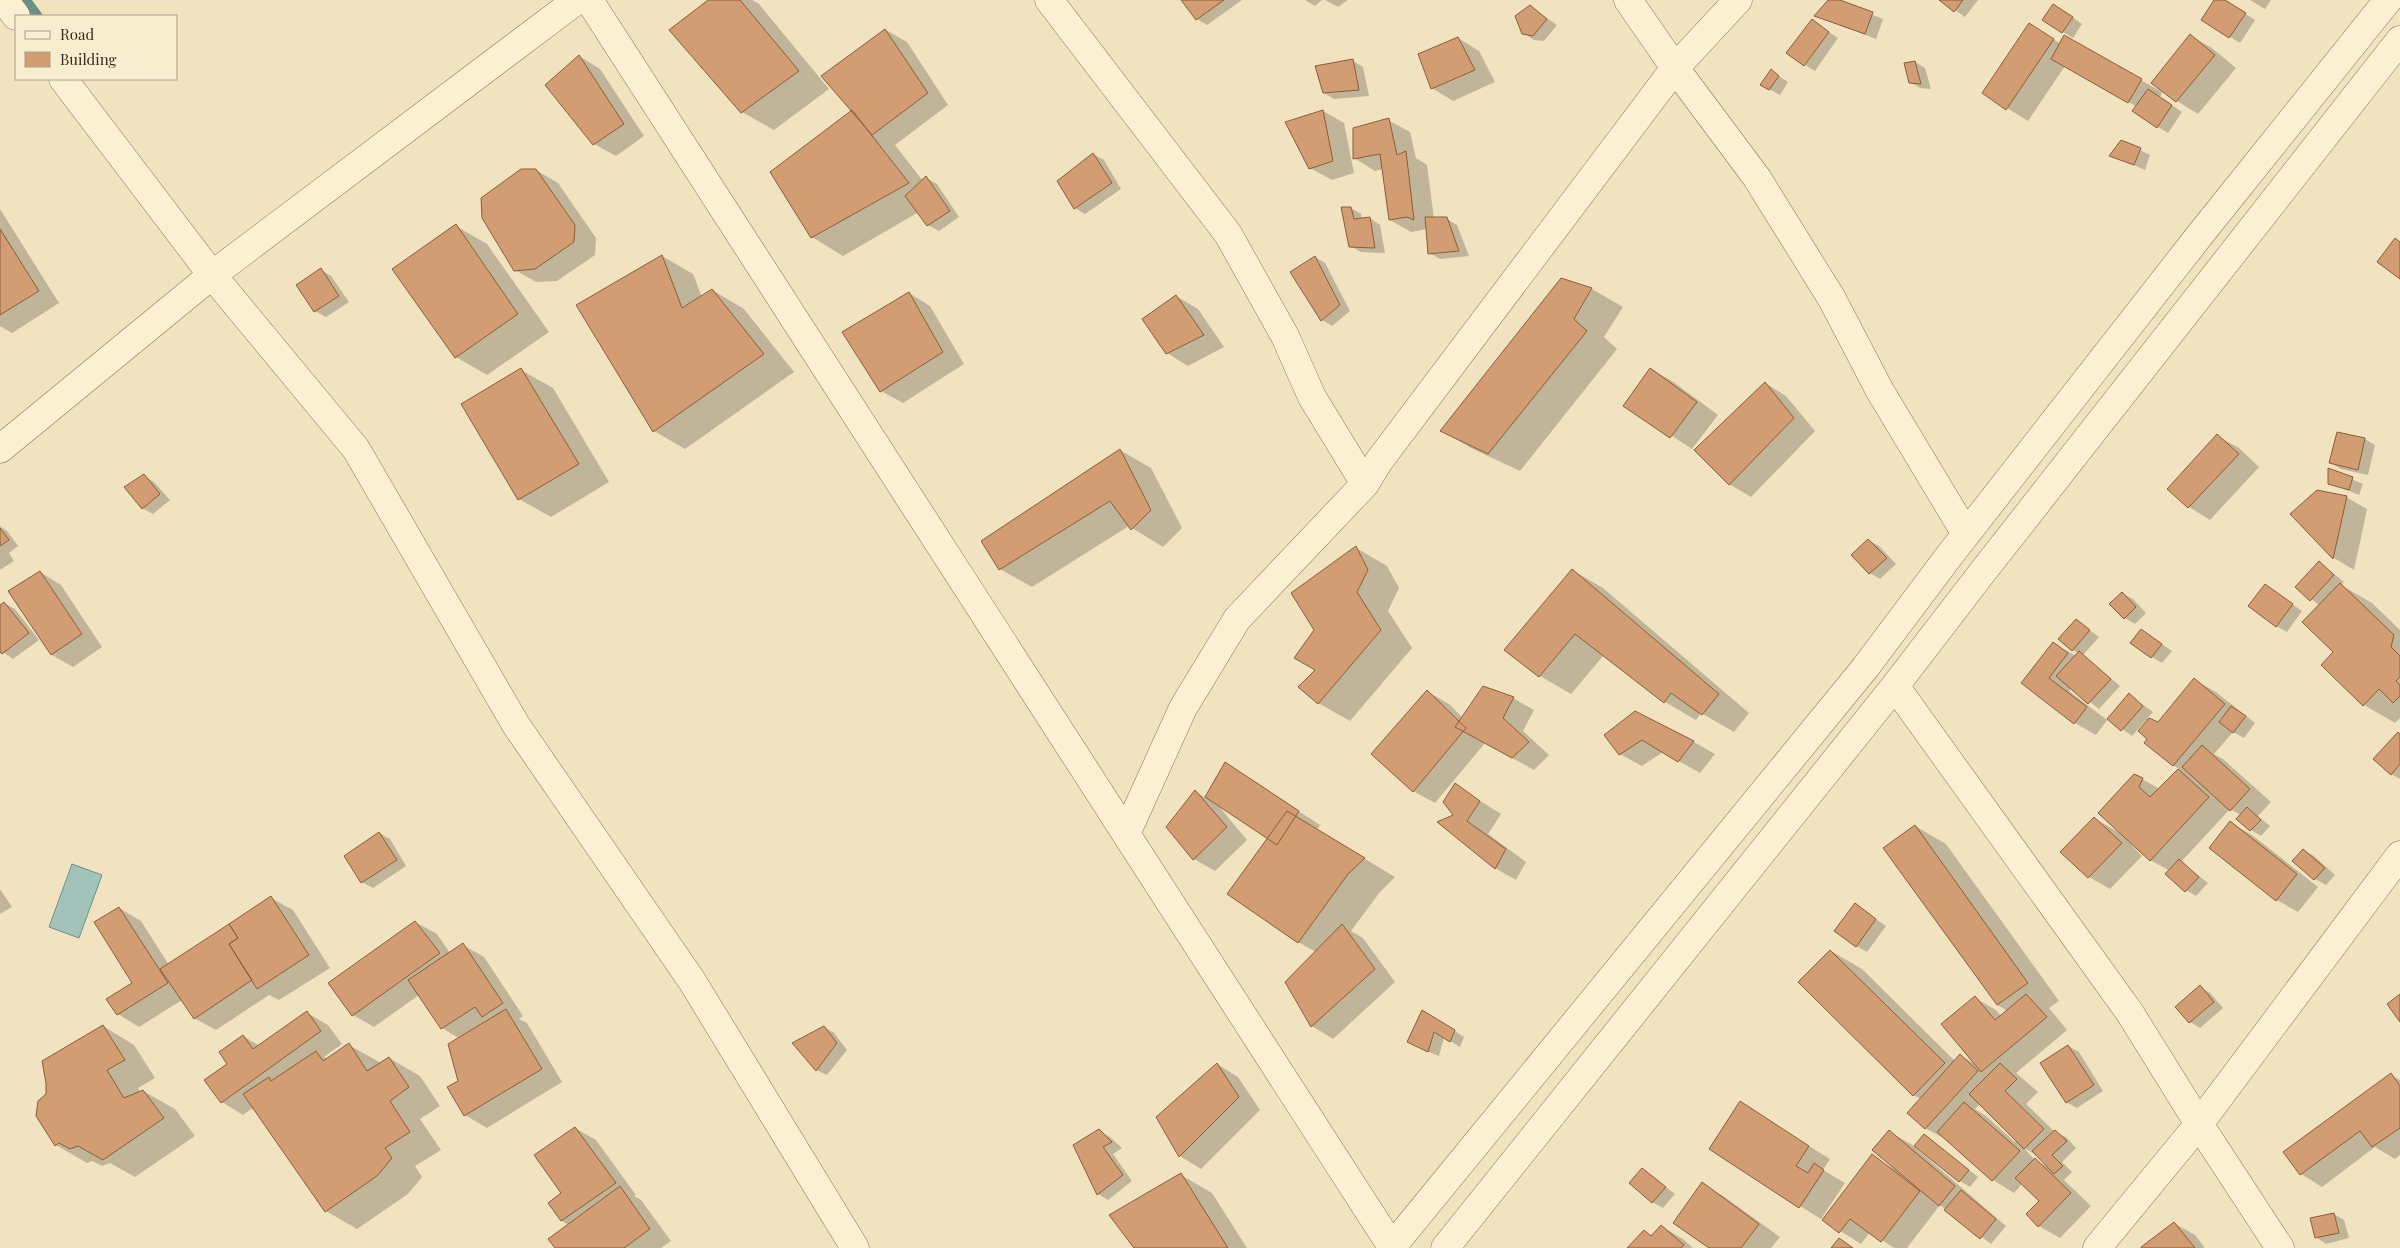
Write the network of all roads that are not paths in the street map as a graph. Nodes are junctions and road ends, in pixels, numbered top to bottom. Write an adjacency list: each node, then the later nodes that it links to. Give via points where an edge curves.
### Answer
1 (4, 0): 8 (street)
2 (577, 0): 12 (street)
3 (589, 0): 17 (street)
4 (1049, 0): 14 (street, via 1228,234 1285,336 1312,397)
5 (1628, 0): 10 (street)
6 (1738, 0): 10 (street)
7 (2388, 0): 15 (street)
8 (15, 15)
9 (2400, 40): 16 (street)
10 (1675, 68): 14 (street, via 1379,461); 15 (street, via 1757,178 1832,299 1880,391)
11 (65, 80): 12 (street)
12 (212, 275): 13 (street); 21 (street, via 356,449 516,725 692,981)
13 (0, 449)
14 (1365, 484): 17 (street, via 1237,620 1183,708)
15 (1966, 534): 20 (street, via 1865,668)
16 (1895, 686): 19 (street, via 2130,1013); 22 (street)
17 (1126, 834): 20 (street)
18 (2400, 855): 19 (street)
19 (2199, 1124): 23 (street); 24 (street)
20 (1392, 1247)
21 (855, 1248)
22 (1445, 1248)
23 (2097, 1248)
24 (2280, 1248)

